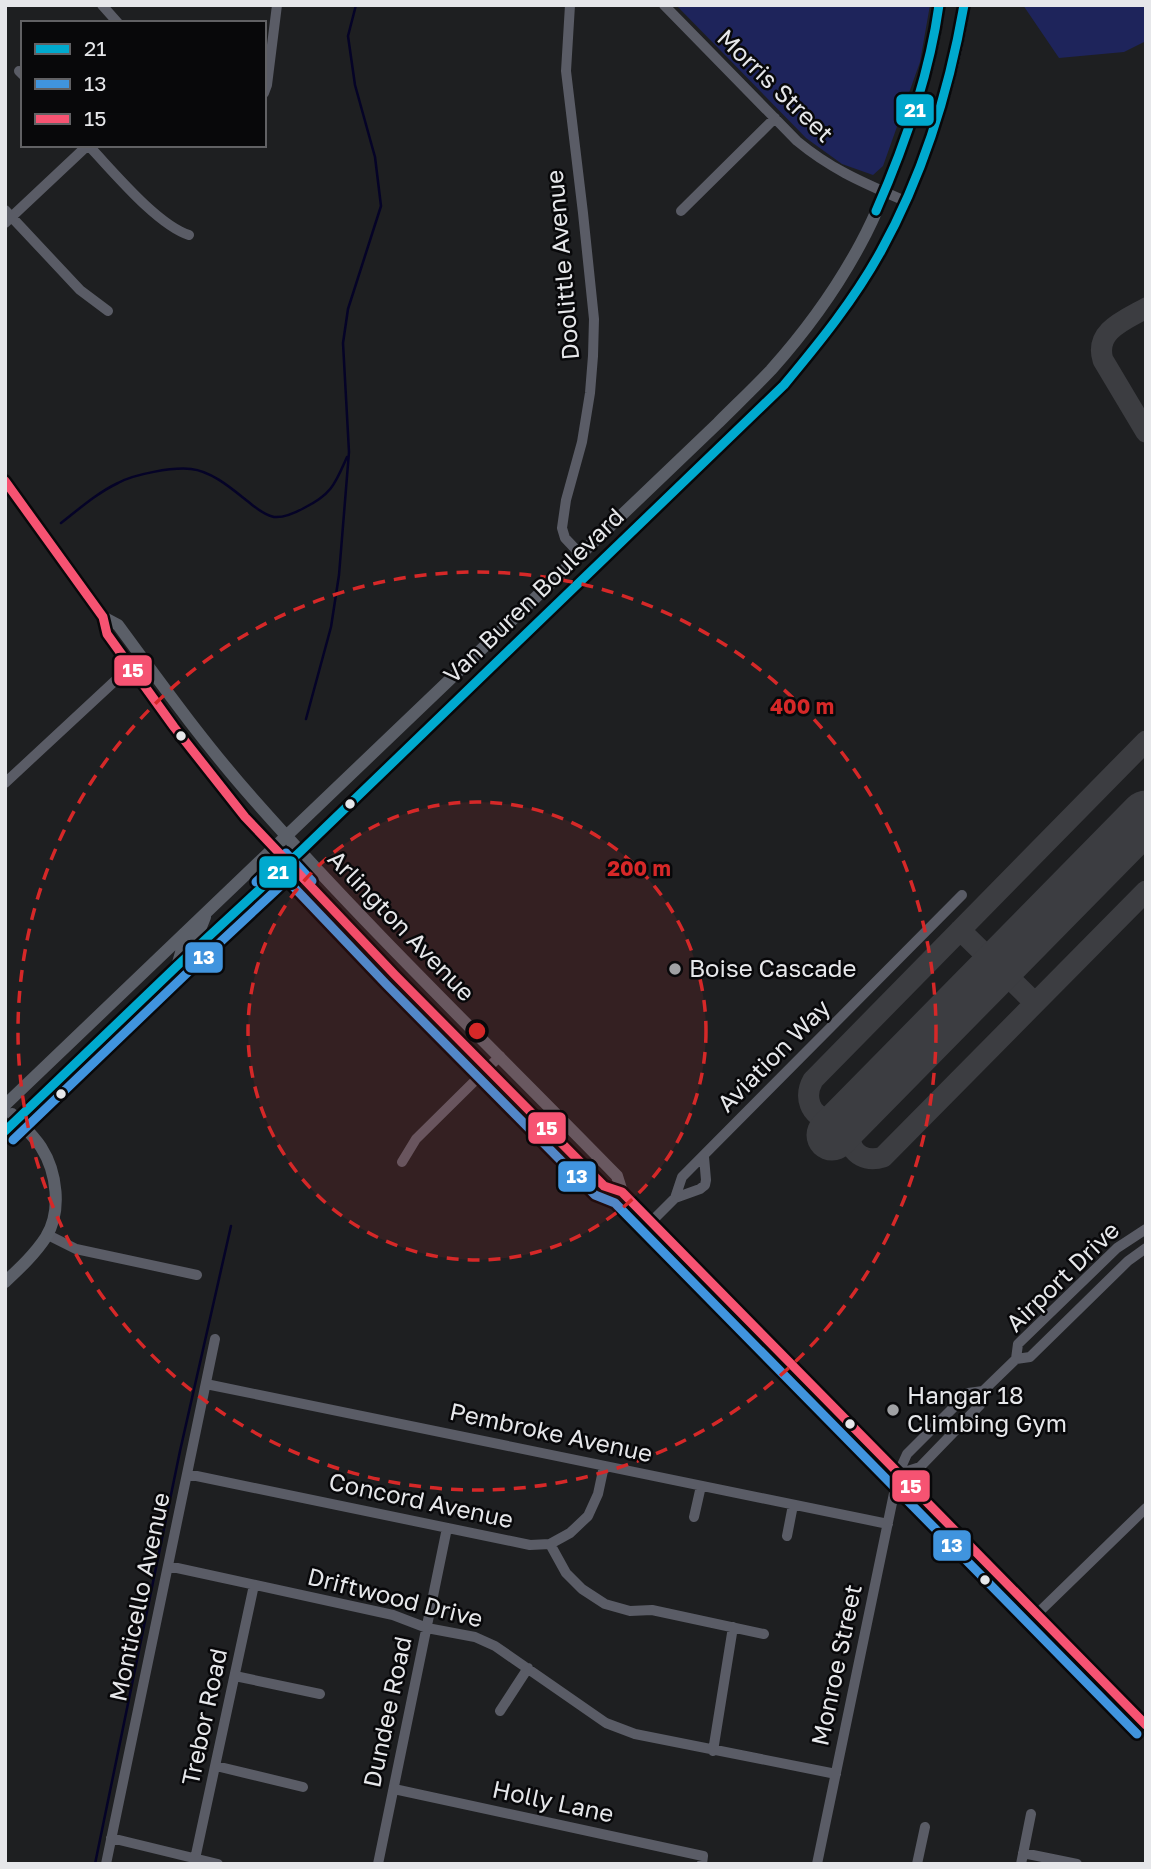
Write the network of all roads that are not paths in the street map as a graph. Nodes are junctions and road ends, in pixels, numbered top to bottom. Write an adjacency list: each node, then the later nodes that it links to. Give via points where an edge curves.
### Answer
1 (277, 5): 8 (street)
2 (570, 5): 19 (street, Doolittle Avenue, via 566,71 583,213 593,356 582,442 562,528)
3 (664, 5): 9 (street, Morris Street)
4 (939, 5): 12 (main road, Van Buren Boulevard, via 915,107)
5 (964, 5): 13 (main road, Van Buren Boulevard, via 946,89)
6 (104, 6): 7 (street)
7 (116, 21)
8 (266, 88)
9 (775, 118): 12 (street, Morris Street, via 817,158); 14 (street)
10 (86, 147): 15 (street)
11 (90, 147): 16 (street, via 146,205 176,231)
12 (884, 192): 13 (street, Morris Street); 19 (main road, Van Buren Boulevard, via 852,259 794,343)
13 (905, 201): 26 (main road, Van Buren Boulevard, via 861,284 784,385)
14 (681, 211)
15 (7, 217): 17 (street, via 80,290)
16 (189, 235)
17 (108, 311)
18 (5, 481): 20 (main road, Arlington Avenue)
19 (581, 555): 24 (main road, Van Buren Boulevard)
20 (103, 617): 21 (main road, Arlington Avenue, via 107,634); 22 (main road, Arlington Avenue, via 118,625)
21 (131, 666): 22 (main road, via 139,662); 23 (street); 25 (main road, Arlington Avenue, via 232,802)
22 (169, 694): 24 (main road, Arlington Avenue)
23 (5, 783)
24 (286, 835): 25 (main road, Van Buren Boulevard); 26 (main road, Arlington Avenue)
25 (273, 848): 27 (main road, Arlington Avenue); 29 (main road, Van Buren Boulevard)
26 (301, 851): 27 (main road, Van Buren Boulevard); 33 (main road, Arlington Avenue)
27 (288, 863): 31 (main road, Van Buren Boulevard); 34 (main road, Arlington Avenue)
28 (962, 895): 38 (street, Aviation Way)
29 (206, 913): 30 (main road, Van Buren Boulevard); 31 (main road)
30 (164, 953): 32 (main road, via 163,967 134,996); 35 (main road, Van Buren Boulevard)
31 (177, 965): 32 (main road, Van Buren Boulevard)
32 (124, 1017): 36 (main road, Van Buren Boulevard)
33 (500, 1056): 34 (street); 40 (main road, Arlington Avenue, via 617,1176)
34 (487, 1069): 39 (street, via 416,1139); 40 (main road, Arlington Avenue, via 604,1186)
35 (5, 1106): 36 (main road)
36 (17, 1120): 37 (main road, Van Buren Boulevard); 44 (main road, via 43,1150 54,1179 53,1222)
37 (5, 1131)
38 (704, 1157): 41 (street, Aviation Way, via 682,1177); 41 (street, Aviation Way, via 705,1185)
39 (402, 1162)
40 (622, 1192): 42 (main road, Arlington Avenue)
41 (675, 1198): 42 (street, Aviation Way)
42 (651, 1222): 54 (main road, Arlington Avenue)
43 (1146, 1228): 49 (street, Airport Drive, via 1117,1248 1018,1344)
44 (48, 1234): 46 (street, via 76,1250); 47 (main road)
45 (1146, 1248): 49 (street, Airport Drive, via 1030,1357)
46 (197, 1275)
47 (5, 1282)
48 (215, 1339): 50 (street, Monticello Avenue)
49 (1016, 1359): 51 (street, Airport Drive)
50 (206, 1384): 52 (street, Pembroke Avenue); 53 (street, Monticello Avenue)
51 (983, 1391): 54 (street, Airport Drive, via 968,1393 907,1454); 54 (street, Airport Drive, via 980,1405 920,1467)
52 (604, 1466): 55 (street, Pembroke Avenue); 62 (street, via 587,1516)
53 (187, 1474): 60 (street, Concord Avenue); 63 (street, Monticello Avenue)
54 (898, 1474): 59 (street, Monroe Street); 65 (main road, Arlington Avenue)
55 (701, 1486): 56 (street, Pembroke Avenue); 58 (street)
56 (793, 1505): 59 (street, Pembroke Avenue); 61 (street)
57 (1146, 1508): 65 (street)
58 (694, 1517)
59 (888, 1524): 76 (street, Monroe Street)
60 (447, 1528): 62 (street, Concord Avenue, via 530,1545); 67 (street, Dundee Road)
61 (787, 1536)
62 (550, 1544): 66 (street, via 566,1573 605,1604)
63 (168, 1566): 64 (street, Driftwood Drive); 81 (street, Monticello Avenue)
64 (254, 1585): 67 (street, Driftwood Drive, via 393,1615); 70 (street, Trebor Road)
65 (1037, 1615): 73 (main road, Arlington Avenue)
66 (733, 1627): 68 (street); 74 (street)
67 (427, 1628): 69 (street, Driftwood Drive, via 475,1637); 78 (street, Dundee Road)
68 (764, 1633)
69 (528, 1668): 72 (street); 74 (street, Driftwood Drive, via 606,1723)
70 (235, 1676): 71 (street); 75 (street, Trebor Road)
71 (320, 1694)
72 (500, 1711)
73 (1146, 1725)
74 (713, 1751): 76 (street, Driftwood Drive)
75 (216, 1766): 77 (street); 82 (street, Trebor Road)
76 (836, 1774): 88 (street, Monroe Street)
77 (303, 1787)
78 (394, 1788): 84 (street, Holly Lane); 87 (street, Dundee Road)
79 (1031, 1814): 83 (street)
80 (925, 1827): 89 (street)
81 (111, 1838): 82 (street); 85 (street, Monticello Avenue)
82 (195, 1859): 86 (street)
83 (1022, 1859): 90 (street)
84 (703, 1860)
85 (106, 1864)
86 (218, 1864)
87 (378, 1864)
88 (817, 1864)
89 (917, 1864)
90 (1077, 1864)

